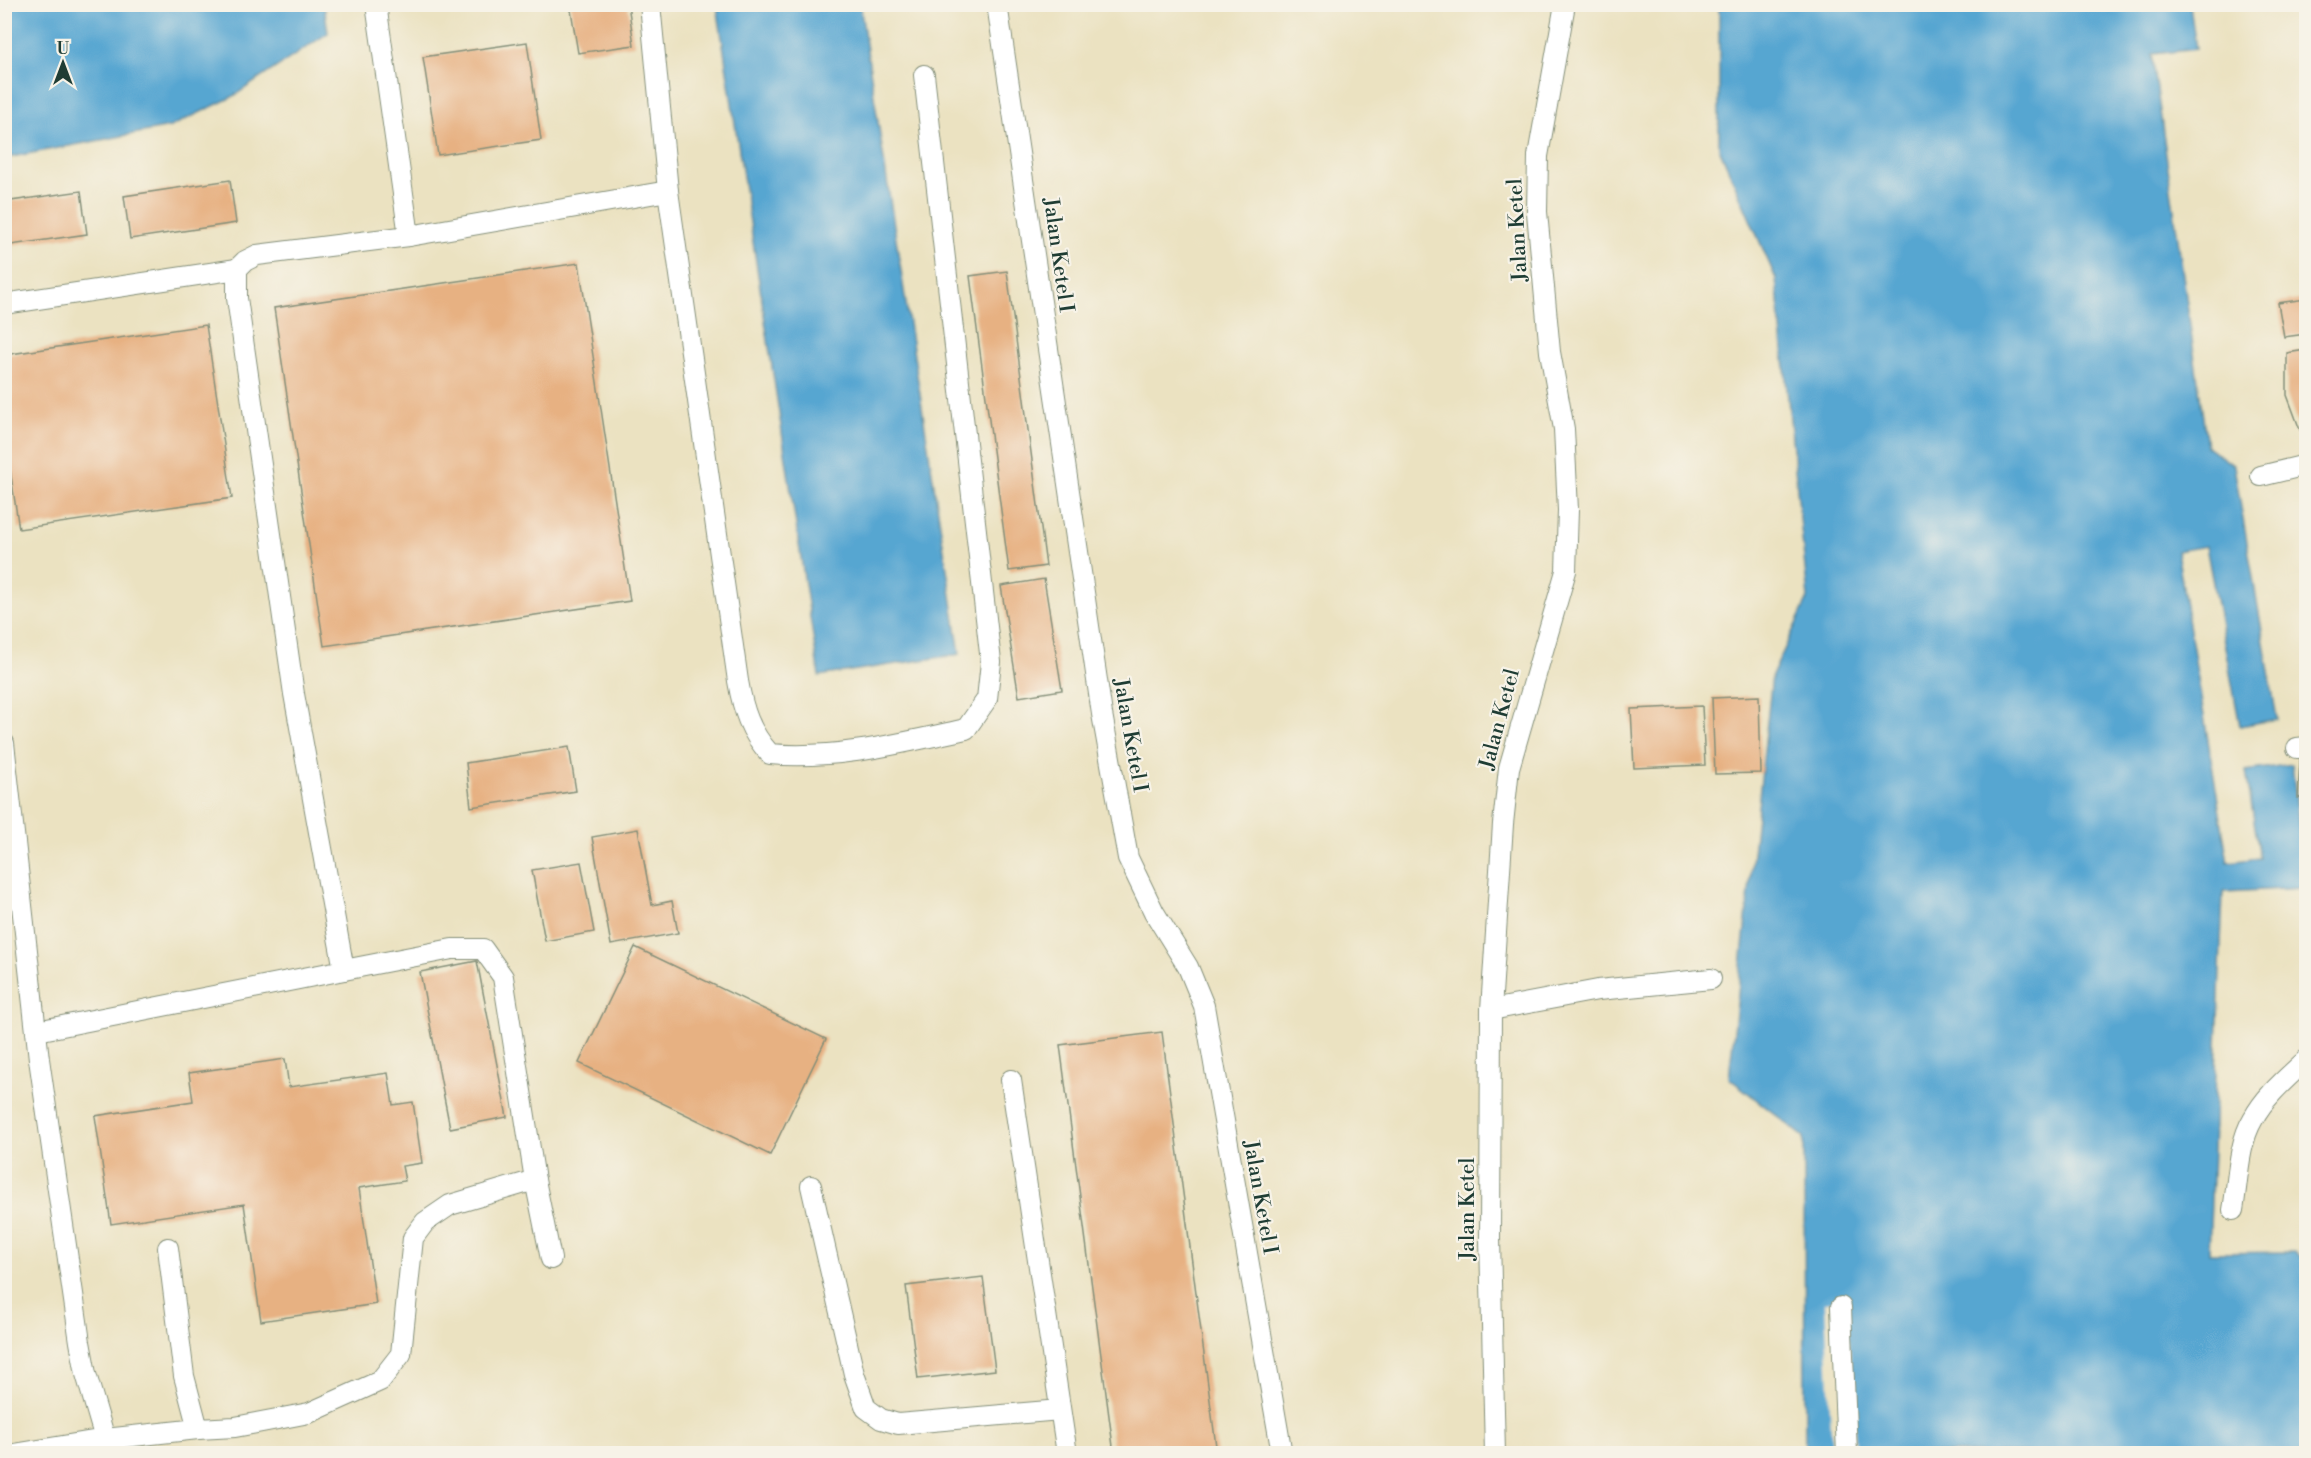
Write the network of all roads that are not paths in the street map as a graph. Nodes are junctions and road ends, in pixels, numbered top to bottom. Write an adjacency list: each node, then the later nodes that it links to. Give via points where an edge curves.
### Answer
1 (376, 4): 7 (lane)
2 (650, 4): 6 (lane)
3 (998, 4): 30 (lane, Jalan Ketel I, via 1100,702 1128,858 1154,912 1188,967 1204,1006)
4 (1565, 4): 15 (lane, Jalan Ketel, via 1538,156 1537,212 1550,352 1564,429 1566,571 1509,768)
5 (924, 75): 6 (lane, via 991,662 987,699 966,729 870,750 793,756 770,754 756,739 743,713)
6 (668, 191): 7 (lane)
7 (409, 236): 8 (lane, via 257,255)
8 (237, 269): 9 (lane); 13 (lane, via 237,298 294,694)
9 (4, 304)
10 (2307, 465): 11 (lane)
11 (2261, 476)
12 (4, 743): 16 (lane)
13 (344, 970): 16 (lane); 19 (lane, via 452,949 483,949 503,976)
14 (1711, 979): 15 (lane, via 1598,990)
15 (1491, 1010): 31 (lane, Jalan Ketel, via 1490,1238)
16 (37, 1031): 27 (lane, via 80,1342)
17 (2307, 1060): 21 (lane, via 2272,1091 2252,1120)
18 (1011, 1080): 25 (lane)
19 (535, 1180): 23 (lane); 26 (lane, via 450,1205 425,1222 413,1238 401,1354 380,1381 309,1413 236,1427)
20 (811, 1186): 25 (lane, via 854,1374 866,1408 881,1419 898,1424)
21 (2233, 1210)
22 (168, 1248): 26 (lane, via 184,1376)
23 (551, 1259)
24 (1841, 1307): 32 (lane)
25 (1060, 1410): 29 (lane)
26 (198, 1429): 27 (lane)
27 (106, 1446): 28 (lane)
28 (14, 1454)
29 (1067, 1454)
30 (1282, 1454)
31 (1495, 1454)
32 (1847, 1454)

